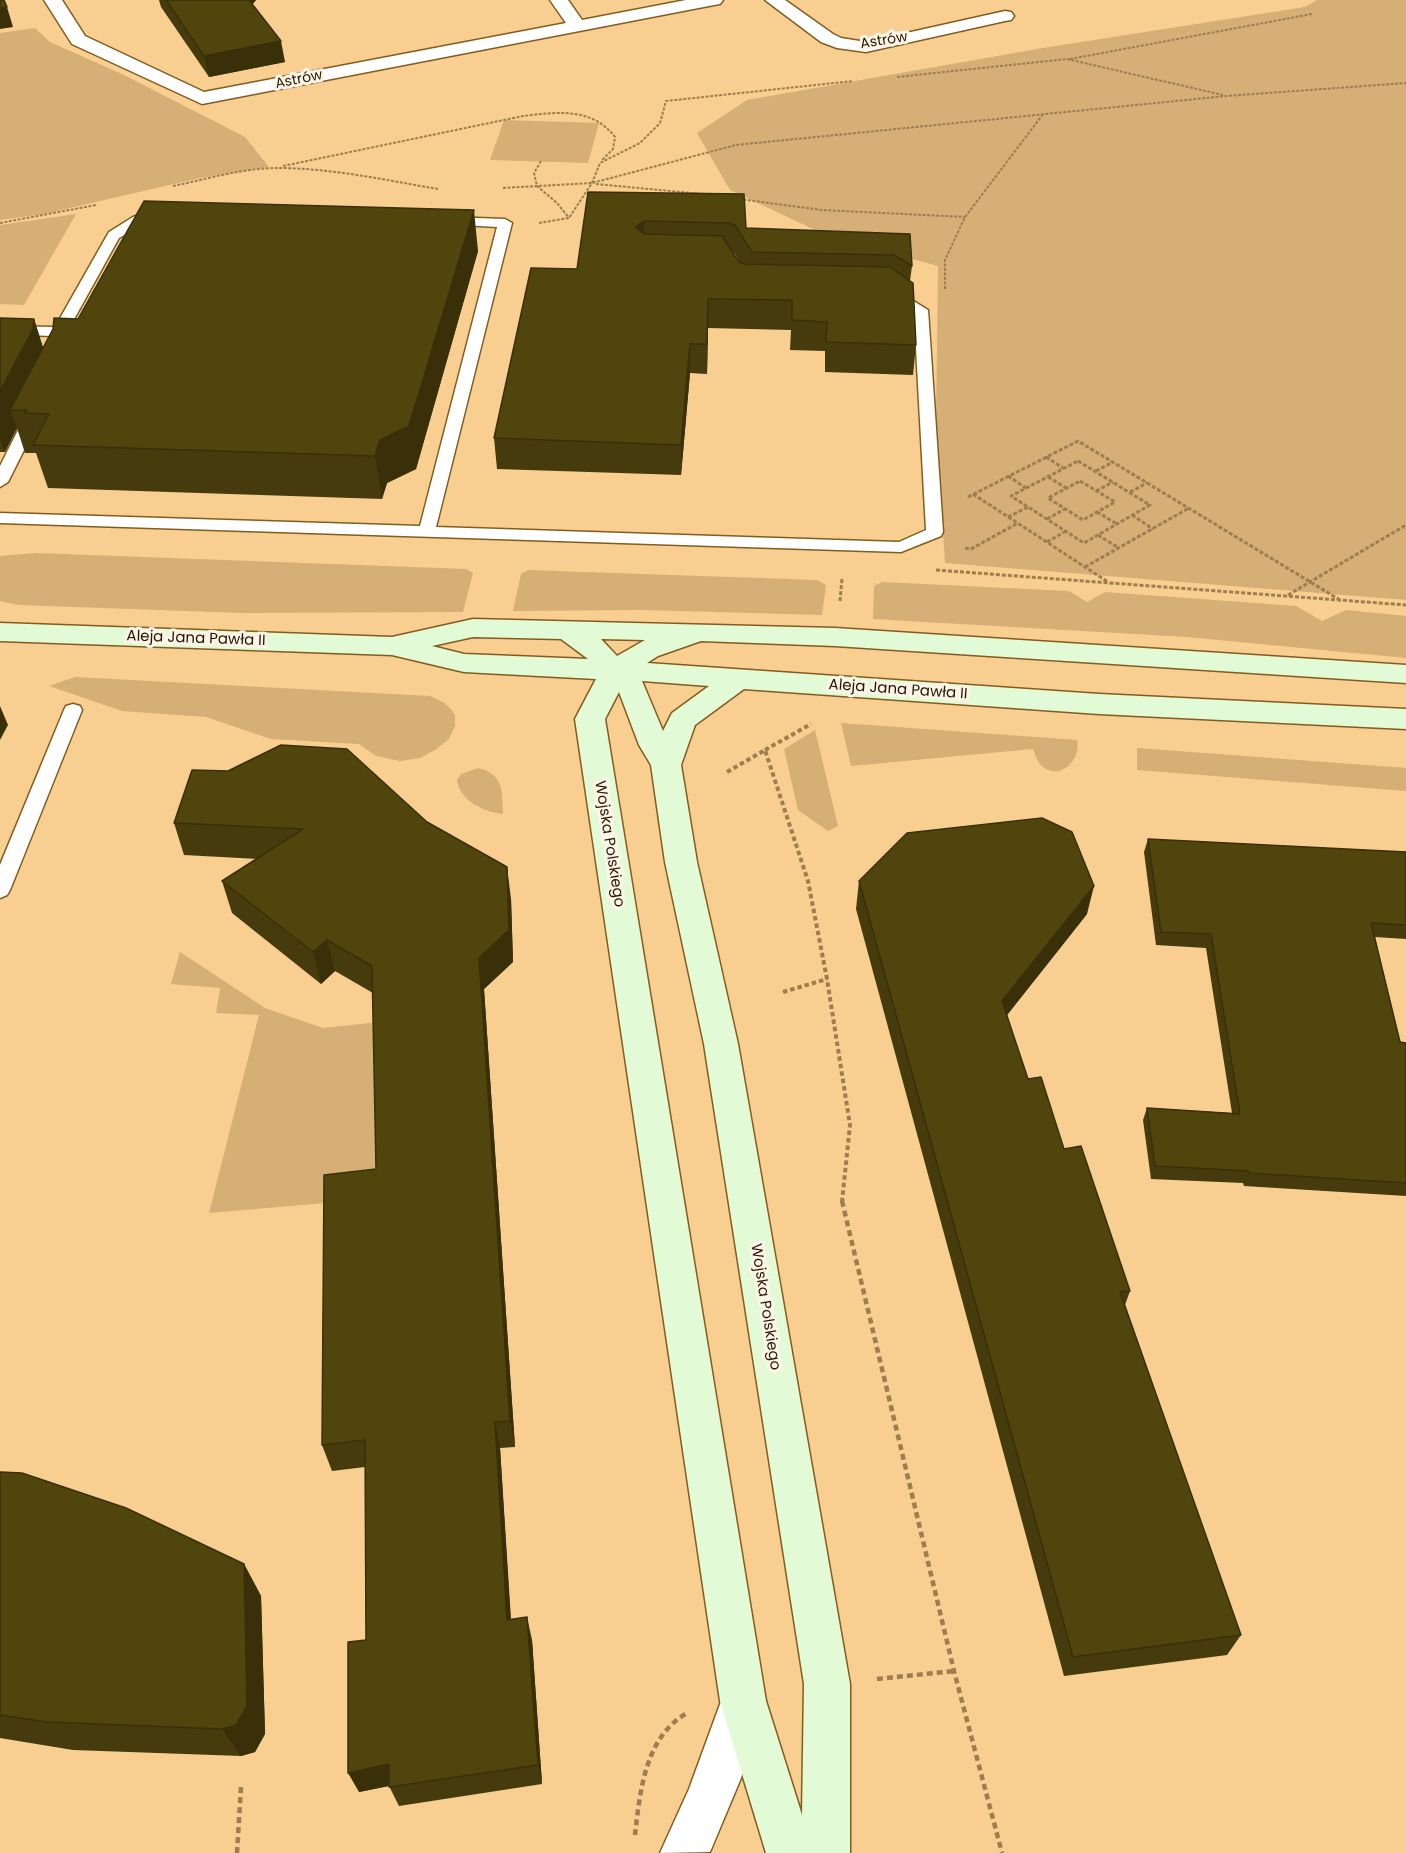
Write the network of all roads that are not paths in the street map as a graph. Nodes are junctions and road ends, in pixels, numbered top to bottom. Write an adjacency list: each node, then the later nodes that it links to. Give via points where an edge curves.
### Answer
1 (53, 0): 6 (street, Astrów, via 78,40 202,98)
2 (559, 0): 6 (street)
3 (714, 0): 6 (street, Astrów)
4 (774, 0): 5 (street, Astrów, via 827,38 866,47)
5 (1005, 16)
6 (577, 26)
7 (175, 211): 11 (lane, via 163,210 114,235)
8 (434, 220): 16 (lane, via 505,223)
9 (879, 290): 16 (lane, via 891,290 921,310 934,532 901,547)
10 (0, 330): 11 (lane)
11 (60, 332): 12 (lane)
12 (57, 360)
13 (41, 400): 14 (lane)
14 (0, 482)
15 (0, 518): 16 (lane)
16 (427, 530)
17 (566, 629): 19 (street, Aleja Jana Pawła II); 20 (street, Aleja Jana Pawła II, via 472,628); 21 (street, Wojska Polskiego, via 589,644)
18 (0, 632): 20 (street, Aleja Jana Pawła II)
19 (699, 632): 21 (street, via 648,649); 22 (street, Aleja Jana Pawła II, via 835,637)
20 (392, 646): 21 (street, Aleja Jana Pawła II, via 464,663)
21 (615, 670): 23 (street, Aleja Jana Pawła II); 26 (street, Wojska Polskiego, via 637,695 654,745); 28 (street, Wojska Polskiego, via 590,719)
22 (1406, 674)
23 (738, 679): 25 (street, Aleja Jana Pawła II, via 1099,704); 26 (street, Wojska Polskiego, via 682,720)
24 (73, 710): 27 (lane)
25 (1406, 719)
26 (666, 765): 31 (street, Wojska Polskiego, via 681,861 721,1044 827,1684)
27 (0, 890)
28 (743, 1701): 29 (street, Wojska Polskiego, via 721,1770); 30 (street, Wojska Polskiego)
29 (684, 1853)
30 (790, 1853)
31 (826, 1853)

